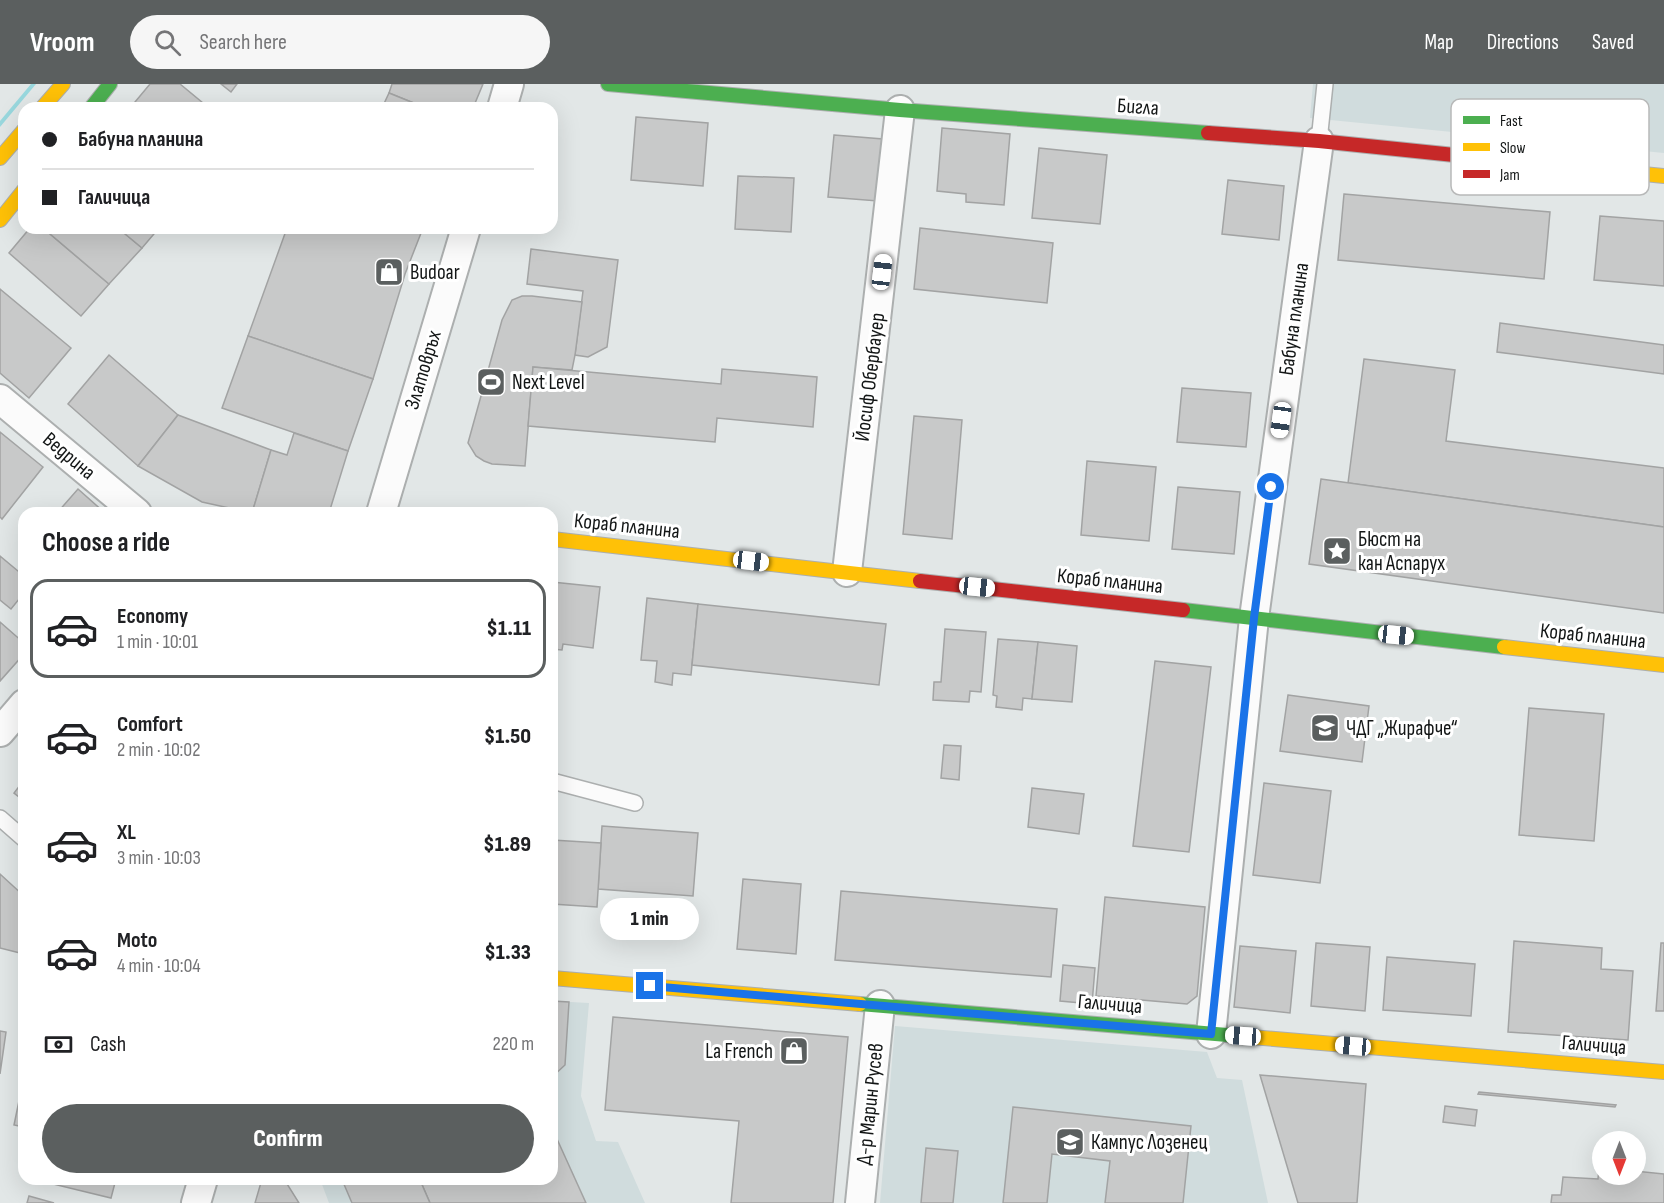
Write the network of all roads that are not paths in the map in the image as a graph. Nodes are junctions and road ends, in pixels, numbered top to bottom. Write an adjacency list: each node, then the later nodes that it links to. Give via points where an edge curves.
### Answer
1 (63, 84): 6 (street)
2 (110, 84): 7 (street)
3 (509, 84): 8 (street)
4 (608, 84): 9 (street, Бигла)
5 (1325, 84): 11 (lane)
6 (47, 102)
7 (96, 102)
8 (504, 102)
9 (900, 110): 11 (street, Бигла); 23 (street, Йосиф Обербауер)
10 (18, 137): 13 (street)
11 (1319, 141): 12 (street, Бигла); 24 (street, Бабуна планина)
12 (1451, 155)
13 (0, 158)
14 (1649, 175): 15 (street, Бигла)
15 (1664, 176)
16 (18, 198): 17 (street)
17 (0, 220)
18 (464, 234): 21 (street, Златовръх)
19 (0, 399): 20 (street, Ведрина)
20 (130, 507)
21 (383, 507)
22 (558, 539): 23 (street, Кораб планина)
23 (847, 572): 24 (street, Кораб планина)
24 (1254, 618): 25 (street, Кораб планина); 34 (street, Бабуна планина)
25 (1664, 665)
26 (18, 711): 27 (street)
27 (0, 732)
28 (558, 783): 29 (lane)
29 (635, 803)
30 (0, 818): 31 (lane)
31 (18, 834)
32 (558, 978): 33 (street, Галичица)
33 (880, 1005): 34 (street, Галичица); 38 (street, Д-р Марин Русев)
34 (1211, 1034): 35 (street, Галичица)
35 (1664, 1072)
36 (201, 1185): 37 (street)
37 (196, 1203)
38 (860, 1203)

